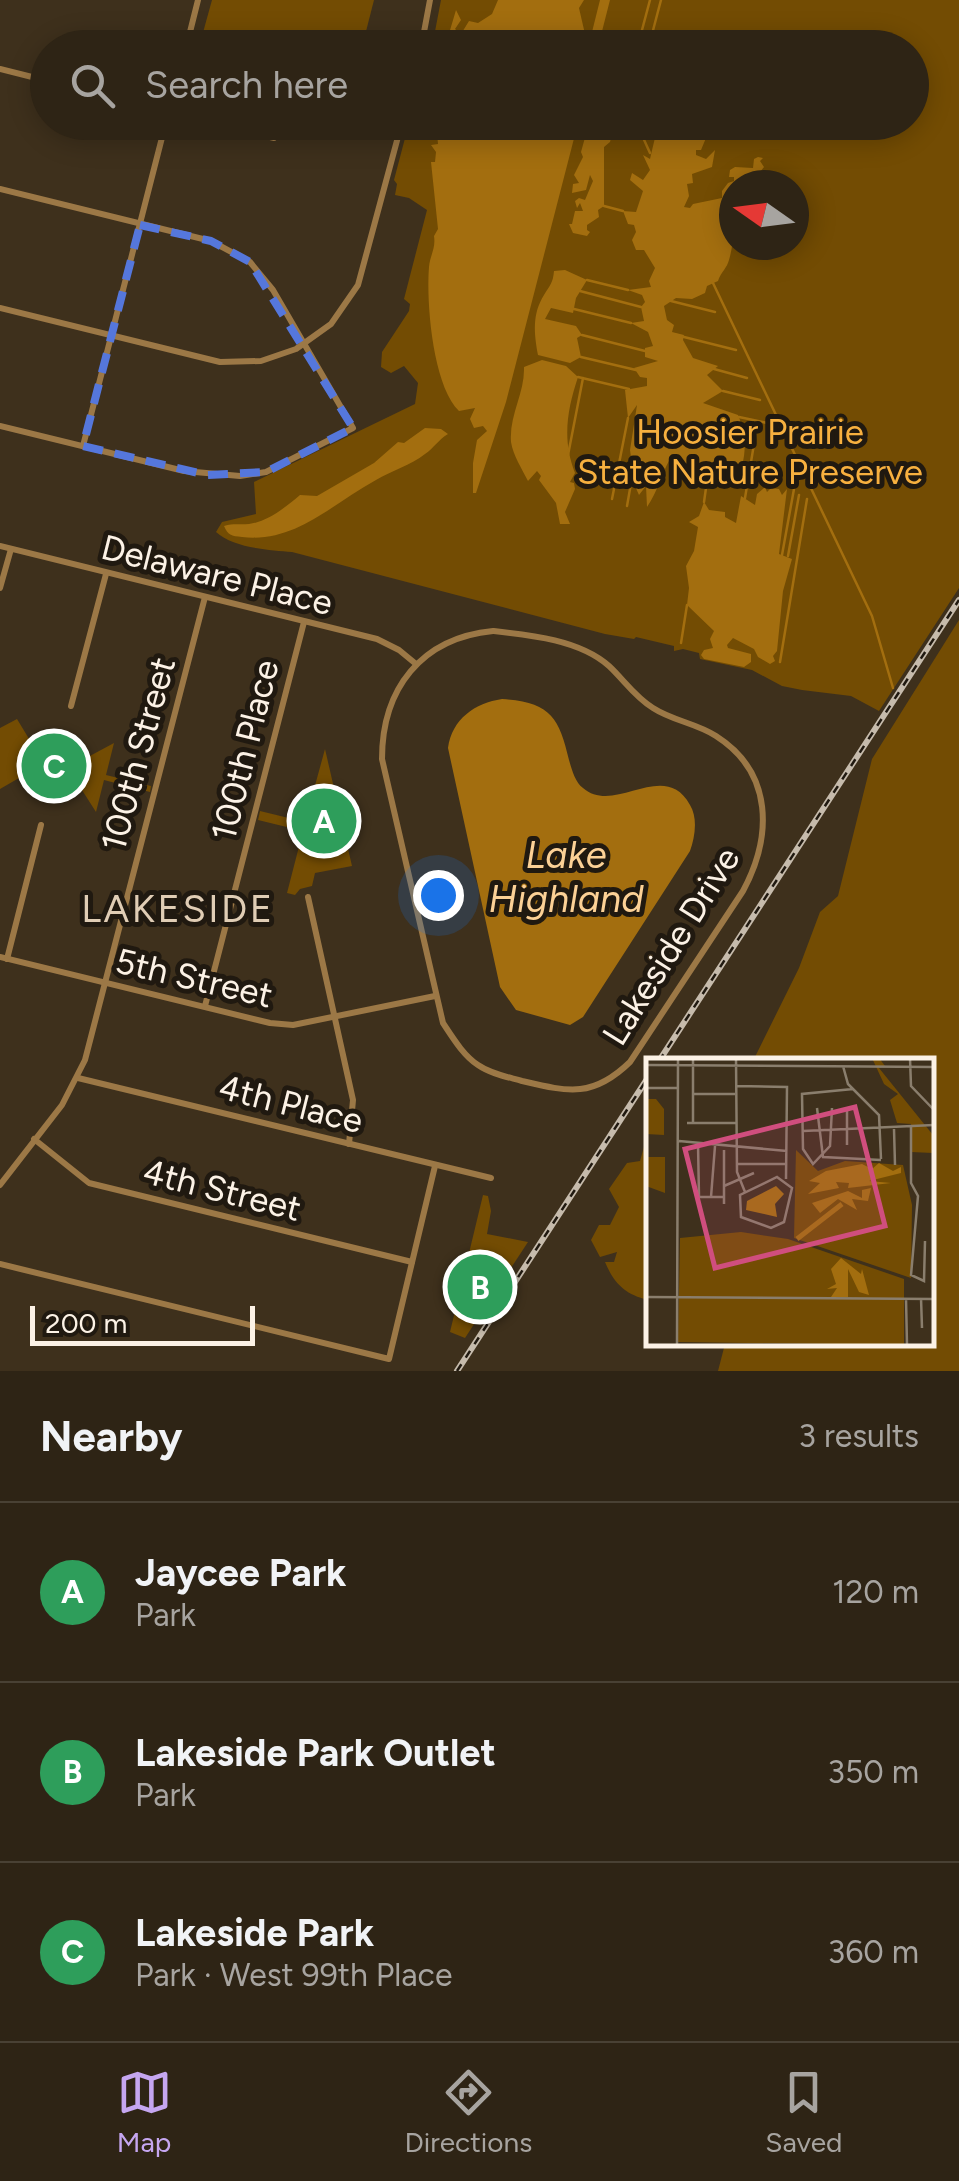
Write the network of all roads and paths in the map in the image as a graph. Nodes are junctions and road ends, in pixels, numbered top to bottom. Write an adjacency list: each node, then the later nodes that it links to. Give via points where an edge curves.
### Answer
1 (198, 0): 3 (street)
2 (430, 0): 4 (street)
3 (190, 30)
4 (424, 30)
5 (0, 69): 6 (street)
6 (30, 76)
7 (161, 140): 10 (street)
8 (397, 140): 13 (street, via 358,285 338,316)
9 (0, 189): 10 (street)
10 (140, 225): 12 (street); 13 (street, via 211,241 250,262)
11 (0, 308): 12 (street)
12 (111, 336): 13 (street, via 205,360 253,362); 15 (street)
13 (304, 345): 15 (street, via 353,428 266,472 195,473)
14 (0, 426): 15 (street)
15 (83, 446)
16 (0, 546): 17 (street, Delaware Place)
17 (10, 549): 18 (street, Delaware Place); 19 (street)
18 (106, 574): 20 (street, Delaware Place); 23 (street)
19 (0, 588)
20 (205, 597): 21 (street, Delaware Place); 27 (street, 100th Street)
21 (304, 622): 22 (street, Delaware Place, via 377,639); 29 (street, 100th Place)
22 (416, 664): 28 (street, Lakeside Drive, via 391,703 382,759); 28 (street, Lakeside Drive, via 470,633 518,634 578,648 655,710 695,724 740,756 764,819 757,864 743,891 647,1040 603,1083 564,1091 480,1066 454,1040)
23 (72, 706)
24 (41, 825): 26 (street)
25 (308, 897): 30 (street)
26 (3, 958): 27 (street, 5th Street)
27 (104, 982): 29 (street, 5th Street); 31 (street, 100th Street)
28 (435, 996): 30 (street, 5th Street)
29 (205, 1006): 30 (street, 5th Street, via 270,1023)
30 (335, 1018): 33 (street, via 353,1100)
31 (78, 1078): 32 (street); 33 (street, 4th Place)
32 (34, 1140): 36 (street); 37 (street, 4th Street, via 89,1183)
33 (349, 1144): 34 (street, 4th Place)
34 (435, 1166): 35 (street, 4th Place); 37 (street)
35 (491, 1178)
36 (0, 1185)
37 (412, 1262): 38 (street, via 389,1358)
38 (0, 1264)

